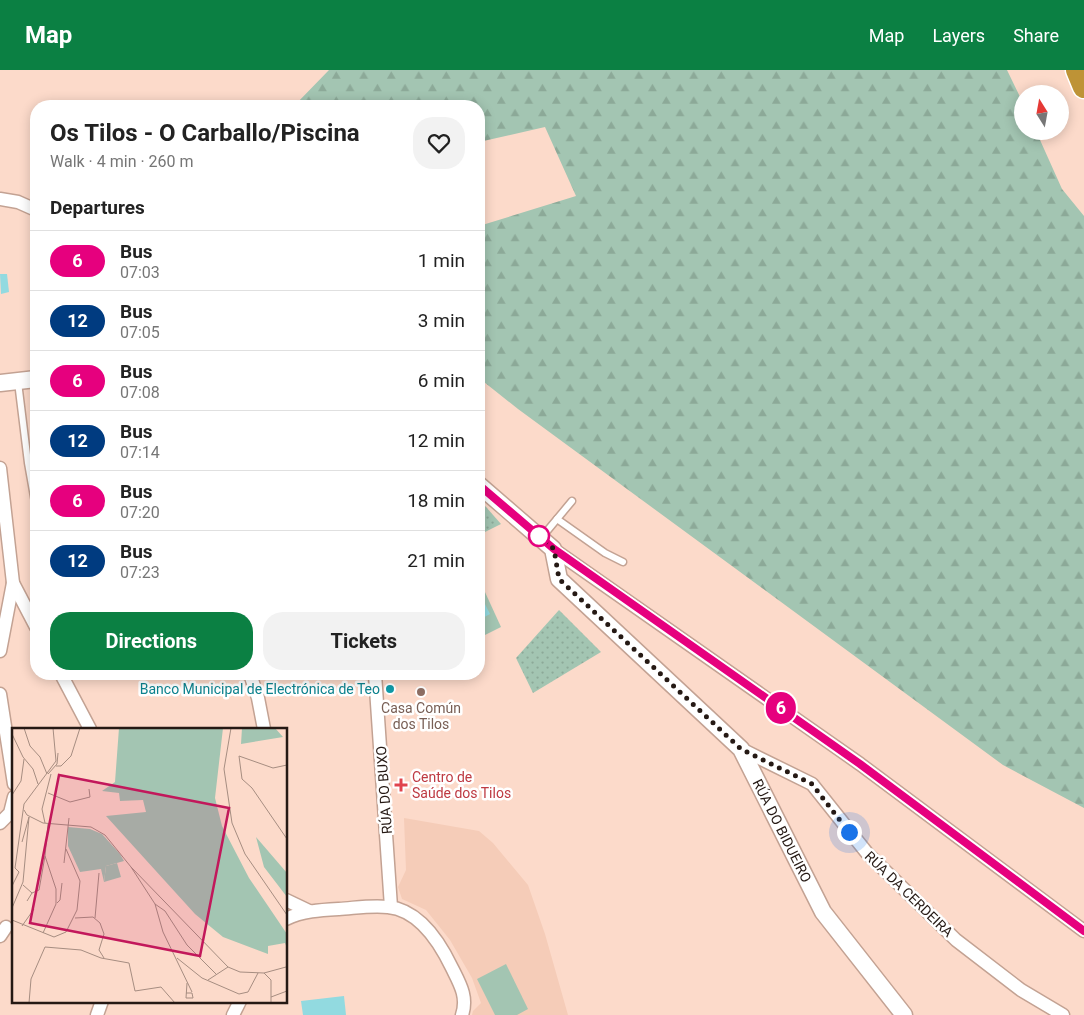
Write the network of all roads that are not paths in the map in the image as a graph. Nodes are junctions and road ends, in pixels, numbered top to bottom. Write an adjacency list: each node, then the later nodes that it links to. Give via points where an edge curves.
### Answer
1 (1077, 70): 2 (highway)
2 (1084, 87)
3 (0, 198): 4 (street)
4 (30, 207)
5 (30, 380): 6 (street)
6 (18, 381): 7 (street); 9 (lane)
7 (0, 383)
8 (0, 468): 16 (street)
9 (30, 474)
10 (485, 490): 13 (street)
11 (572, 501): 12 (lane)
12 (557, 519): 13 (lane); 15 (lane)
13 (541, 538): 14 (street)
14 (554, 549): 25 (street, RÚA DO BIDUEIRO, via 559,579); 33 (street, via 860,764)
15 (623, 562)
16 (13, 583): 17 (street); 18 (street)
17 (30, 615)
18 (0, 650)
19 (64, 680): 23 (street)
20 (252, 680): 24 (street)
21 (375, 680): 30 (street, RÚA DO BUXO)
22 (0, 694): 26 (street)
23 (89, 728)
24 (264, 728)
25 (741, 749): 39 (street, RÚA DO BIDUEIRO, via 823,912); 40 (street, RÚA DA CERDEIRA, via 812,784 867,853 956,940 1021,990)
26 (12, 771)
27 (12, 805): 28 (street, via 10,813)
28 (0, 824)
29 (288, 901): 31 (street)
30 (391, 907): 31 (street); 38 (street, via 413,916 443,949 464,995)
31 (309, 911): 32 (street)
32 (288, 918)
33 (1084, 931)
34 (102, 1002): 36 (street)
35 (240, 1002): 37 (street)
36 (97, 1015)
37 (233, 1015)
38 (462, 1015)
39 (904, 1015)
40 (1063, 1015)

